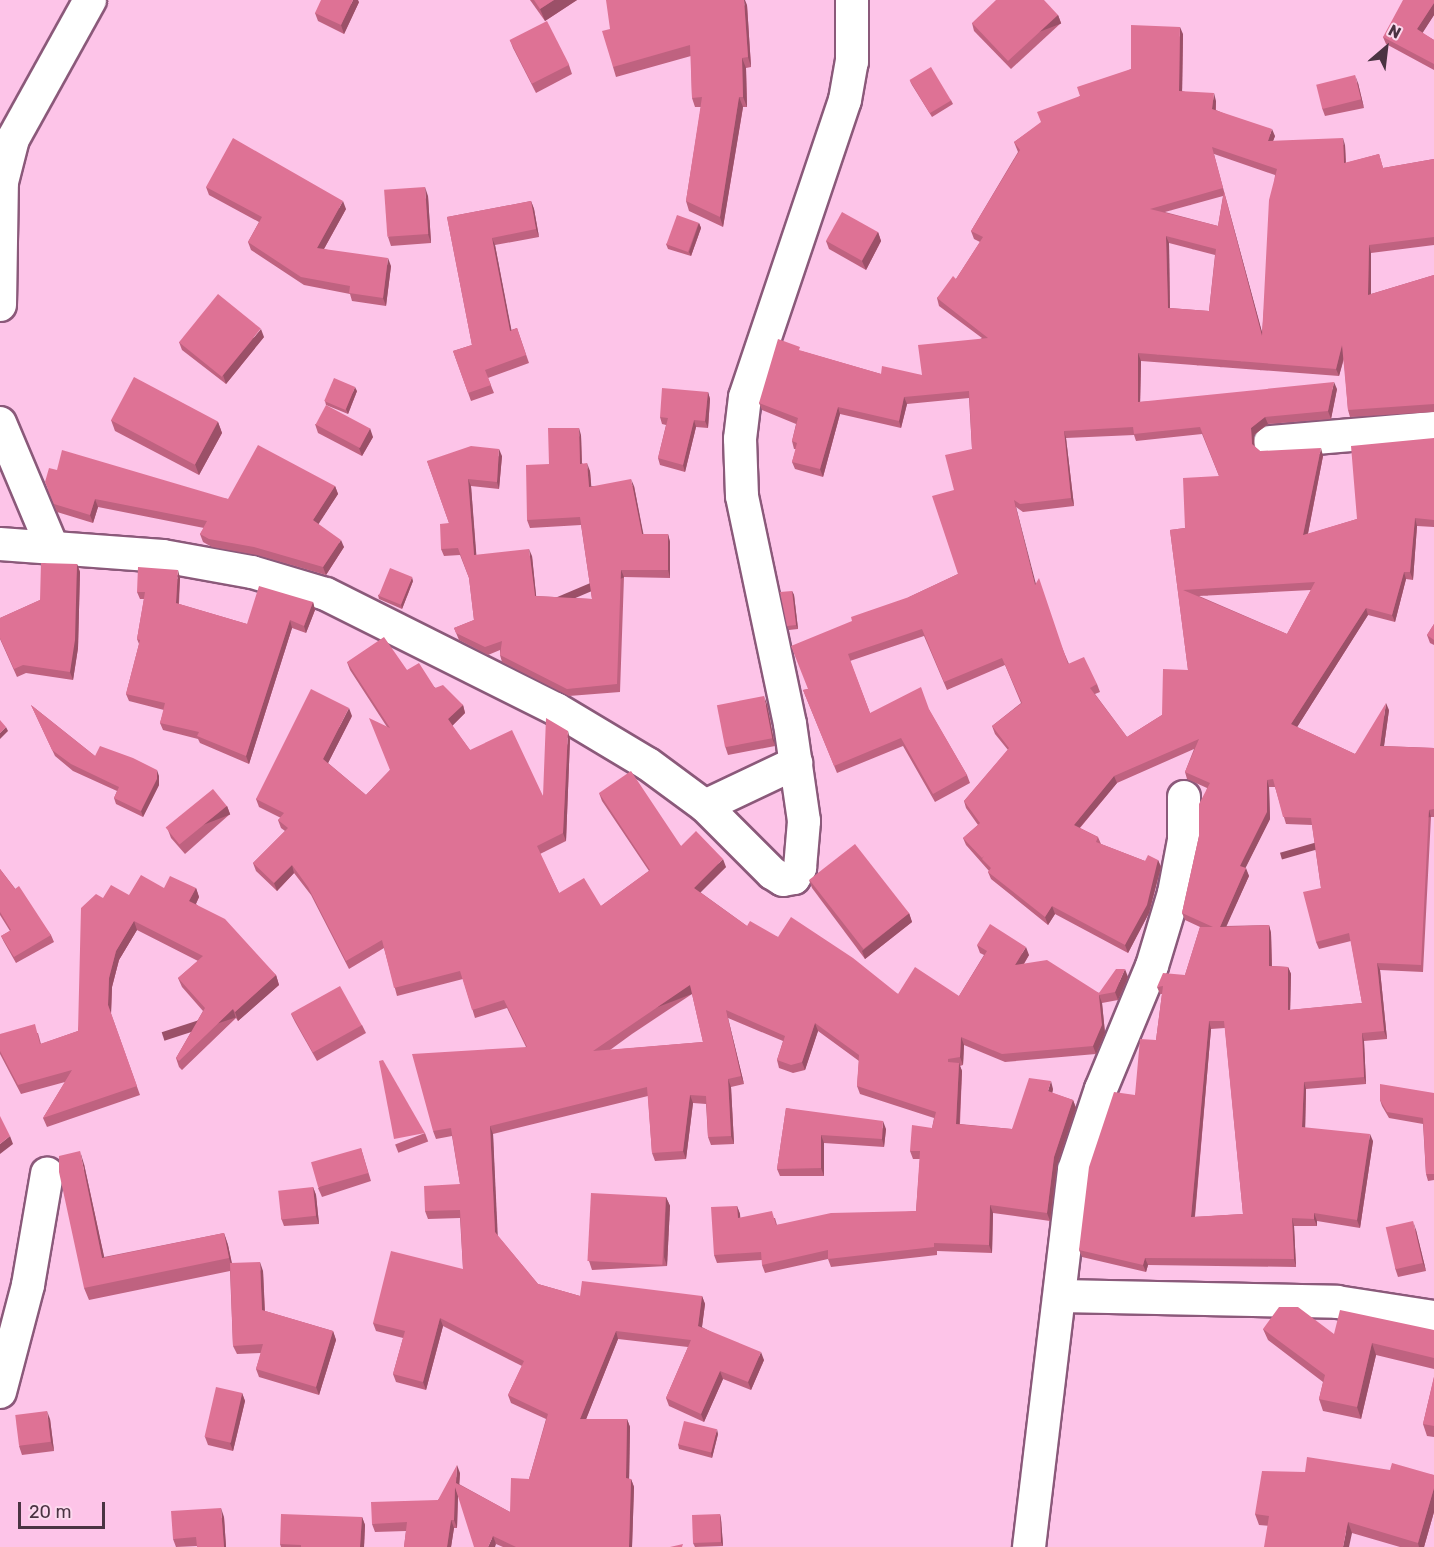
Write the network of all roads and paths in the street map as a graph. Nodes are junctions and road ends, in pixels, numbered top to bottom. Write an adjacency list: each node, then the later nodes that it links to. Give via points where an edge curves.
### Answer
1 (90, 0): 3 (street, via 13,139 2,182)
2 (852, 0): 9 (street, via 852,62 845,100 745,397 740,439 742,496)
3 (0, 305)
4 (0, 423): 8 (street)
5 (1434, 428): 6 (street)
6 (1270, 442)
7 (0, 544): 8 (street)
8 (53, 549): 11 (street, via 163,556 252,573 326,594 556,709 648,764)
9 (796, 763): 11 (street); 11 (street, via 804,821 800,868 794,878 783,880 772,873)
10 (1184, 797): 13 (street, via 1185,840 1174,893 1152,966 1101,1089 1074,1170)
11 (705, 806)
12 (47, 1174): 15 (street, via 28,1285)
13 (1060, 1296): 14 (street, via 1337,1302); 16 (street)
14 (1434, 1317)
15 (0, 1392)
16 (1029, 1547)

